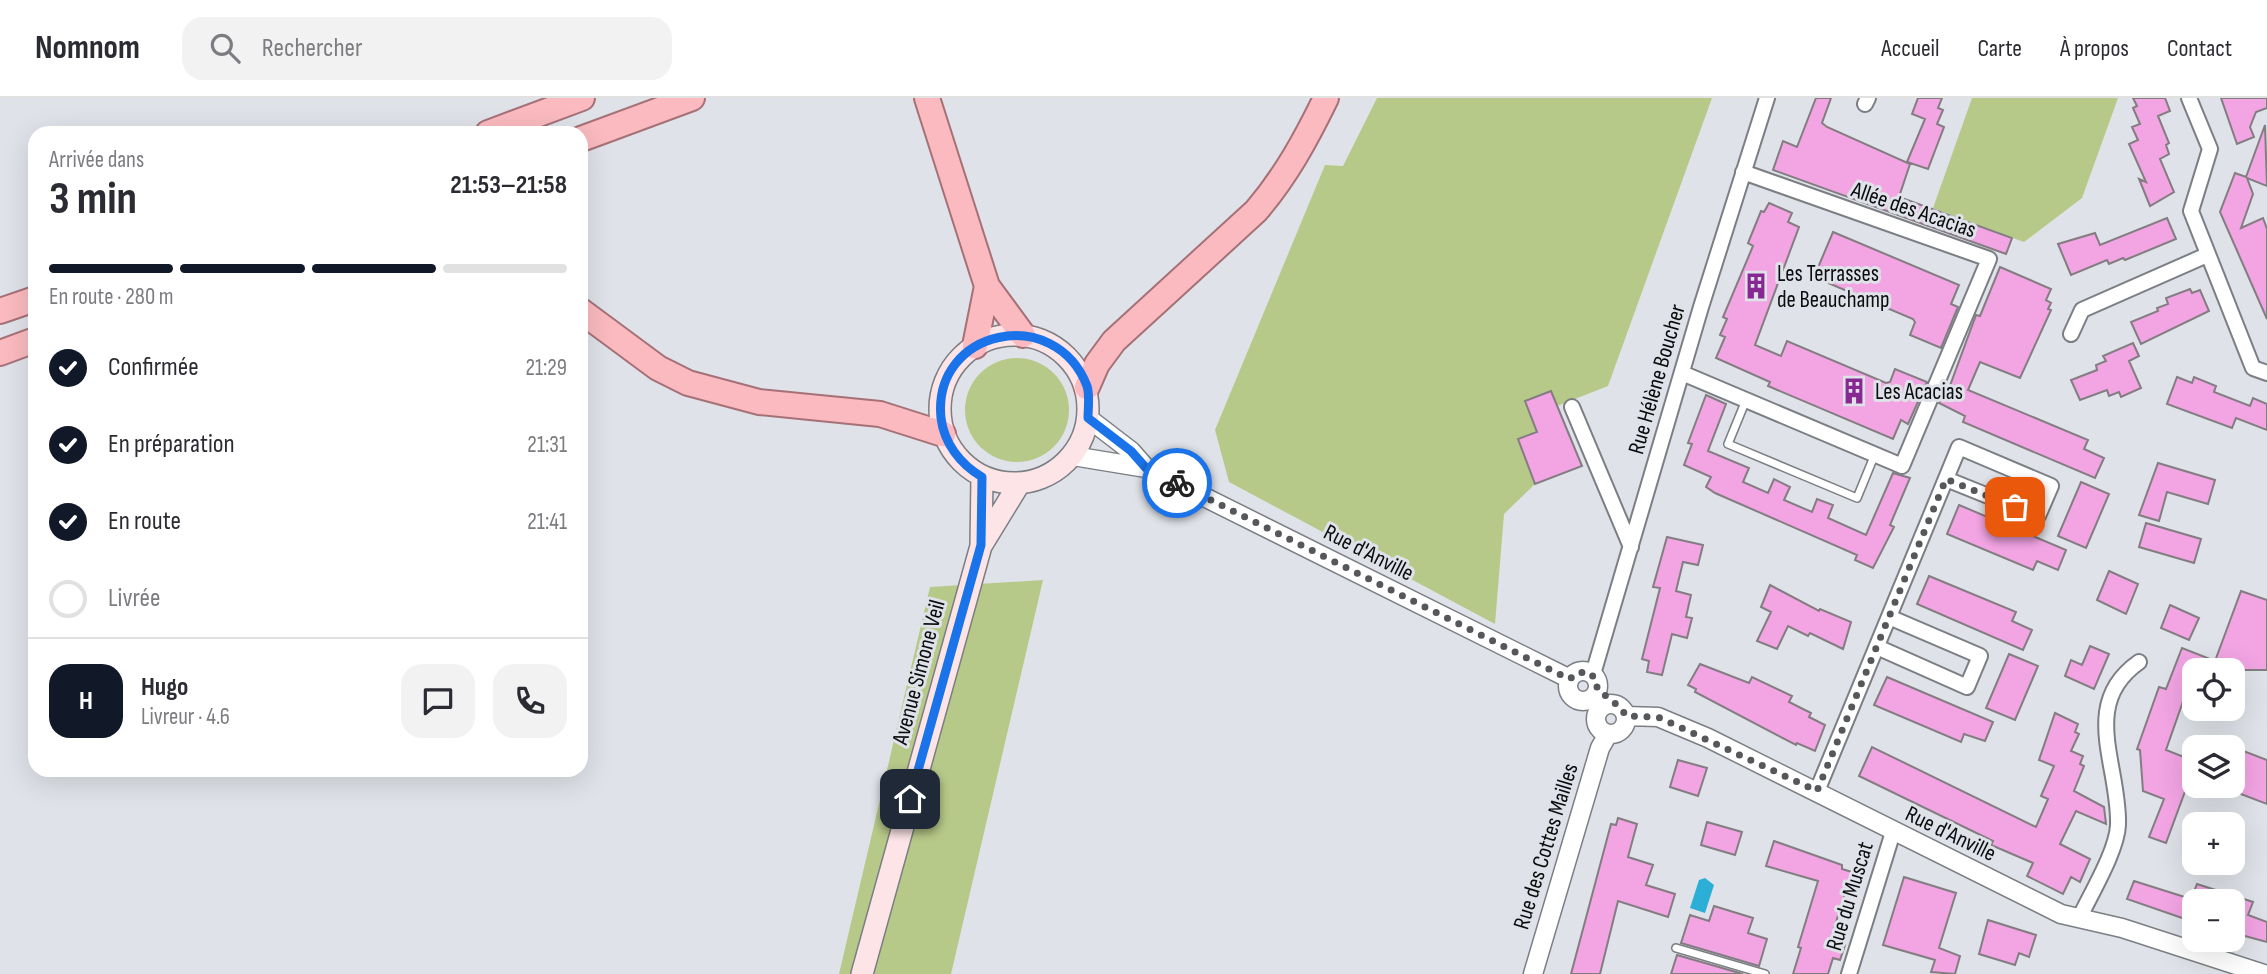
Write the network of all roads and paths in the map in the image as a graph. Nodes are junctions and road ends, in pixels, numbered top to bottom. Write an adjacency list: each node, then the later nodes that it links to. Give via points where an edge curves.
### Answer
1 (582, 98): 7 (highway)
2 (692, 98): 8 (highway)
3 (927, 98): 11 (highway)
4 (1326, 98): 22 (highway, via 1297,159 1276,188 1114,341)
5 (1768, 98): 9 (street, Rue Hélène Boucher)
6 (2189, 98): 10 (street, via 2210,149 2191,211)
7 (507, 126)
8 (588, 136)
9 (1743, 172): 20 (street, Rue Hélène Boucher); 27 (street, Allée des Acacias, via 1989,259 1902,466)
10 (2207, 256): 15 (street, via 2082,310); 21 (street, via 2253,368)
11 (987, 286): 16 (highway); 18 (highway)
12 (28, 301): 13 (highway)
13 (0, 311)
14 (588, 316): 26 (highway, via 658,368 688,383 759,402 880,414)
15 (2071, 334)
16 (1023, 335): 18 (main road, via 998,337); 22 (main road, via 1060,350)
17 (28, 343): 19 (highway)
18 (975, 346): 26 (main road, via 946,380 940,407)
19 (0, 353)
20 (1682, 373): 23 (street, Allée des Acacias); 34 (street, Rue Hélène Boucher)
21 (2267, 373)
22 (1087, 387): 25 (main road)
23 (1746, 400): 27 (street, Allée des Acacias); 27 (lane, via 1728,444 1857,498)
24 (1572, 407): 34 (street)
25 (1088, 418): 28 (main road); 29 (street, Rue d'Anville)
26 (943, 434): 30 (main road, via 961,461)
27 (1875, 454)
28 (1073, 456): 29 (street, Rue d'Anville); 32 (main road, via 1058,470)
29 (1146, 468): 38 (street, Rue d'Anville)
30 (982, 477): 32 (main road); 33 (main road, Avenue Simone Veil)
31 (1946, 479): 31 (street, via 1959,447 2051,486 2038,516); 35 (street)
32 (1019, 484): 33 (main road, Avenue Simone Veil)
33 (981, 545): 48 (main road, Avenue Simone Veil)
34 (1632, 547): 39 (street, Rue Hélène Boucher)
35 (1889, 617): 36 (street); 36 (street, via 1980,656 1967,687)
36 (1877, 647): 44 (street)
37 (2139, 662): 46 (street, via 2120,675 2105,714 2118,827)
38 (1570, 679): 39 (street, via 1580,671); 40 (street, via 1570,692)
39 (1595, 682): 40 (street, via 1589,699); 41 (street)
40 (1580, 700): 42 (street)
41 (1619, 710): 42 (street, via 1604,705); 43 (street, via 1621,730); 44 (street, Rue d'Anville, via 1658,717)
42 (1596, 716): 43 (street, via 1600,730)
43 (1608, 734): 49 (street, Rue des Cottes Mailles)
44 (1817, 791): 45 (street, Rue d'Anville)
45 (1893, 832): 46 (street, Rue d'Anville); 51 (street, Rue du Muscat)
46 (2079, 919): 52 (street, Rue d'Anville, via 2122,928)
47 (1676, 948): 50 (lane)
48 (862, 974)
49 (1533, 974)
50 (1765, 974)
51 (1849, 974)
52 (2264, 974)

